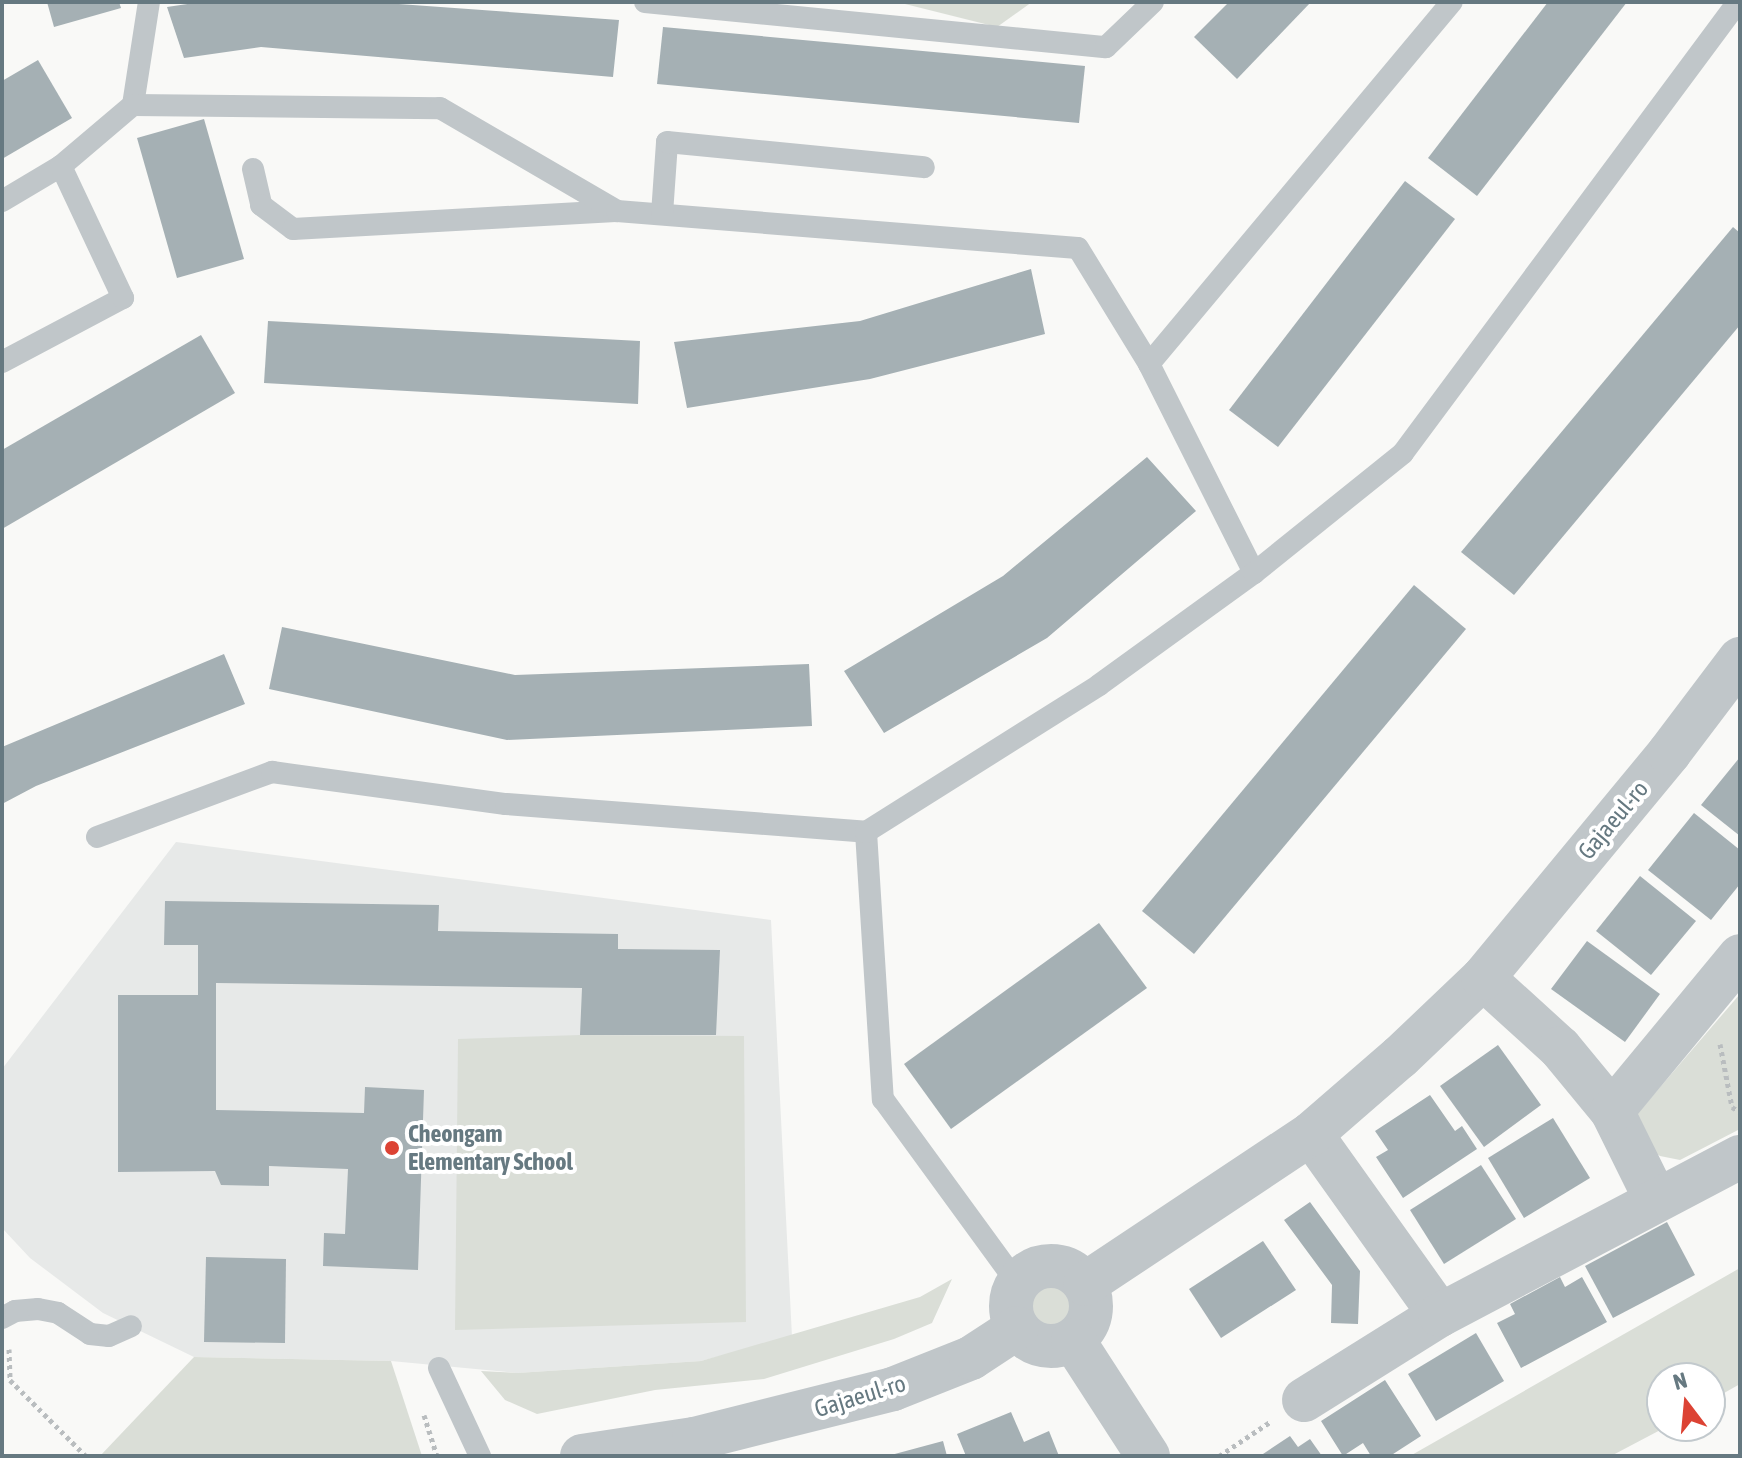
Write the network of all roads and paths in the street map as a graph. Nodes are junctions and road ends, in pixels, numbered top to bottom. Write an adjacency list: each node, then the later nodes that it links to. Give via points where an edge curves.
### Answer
1 (149, 2): 6 (lane)
2 (645, 2): 3 (lane, via 1106,47)
3 (1153, 2)
4 (1452, 2): 14 (lane)
5 (1738, 2): 15 (lane, via 1403,453)
6 (133, 105): 7 (lane); 11 (lane, via 440,108)
7 (61, 166): 10 (lane); 13 (lane, via 123,298)
8 (924, 167): 12 (lane, via 667,142)
9 (253, 169): 11 (lane, via 261,205 293,229)
10 (2, 201)
11 (617, 211): 12 (lane)
12 (662, 214): 14 (lane, via 1078,248)
13 (2, 362)
14 (1149, 364): 15 (lane)
15 (1254, 573): 17 (lane, via 1099,685)
16 (1740, 659): 20 (street, Gajaeul-ro)
17 (866, 832): 18 (lane, via 506,804 272,772); 27 (lane, via 883,1099)
18 (97, 837)
19 (1740, 956): 21 (street)
20 (1483, 978): 22 (street, via 1560,1048); 24 (street, Gajaeul-ro)
21 (1710, 992): 22 (street); 23 (path, via 1732,1107)
22 (1612, 1111): 26 (street)
23 (1740, 1112)
24 (1311, 1134): 28 (street, Gajaeul-ro); 29 (street)
25 (1740, 1157): 26 (street)
26 (1656, 1200): 29 (street)
27 (1018, 1284): 28 (street, via 1029,1273 1059,1267); 32 (street, via 1011,1298)
28 (1085, 1284): 33 (street, via 1090,1314)
29 (1440, 1315): 36 (street)
30 (2, 1318): 31 (lane, via 38,1309 58,1313 90,1334 109,1336)
31 (131, 1326)
32 (1017, 1328): 33 (street, via 1043,1346); 37 (street, Gajaeul-ro, via 971,1358 893,1389)
33 (1073, 1340): 41 (street)
34 (9, 1349): 38 (path, via 10,1380)
35 (439, 1368): 39 (lane)
36 (1304, 1400): 42 (path)
37 (696, 1447): 40 (street, Gajaeul-ro)
38 (86, 1456)
39 (480, 1456)
40 (582, 1456)
41 (1148, 1456)
42 (1219, 1456)

